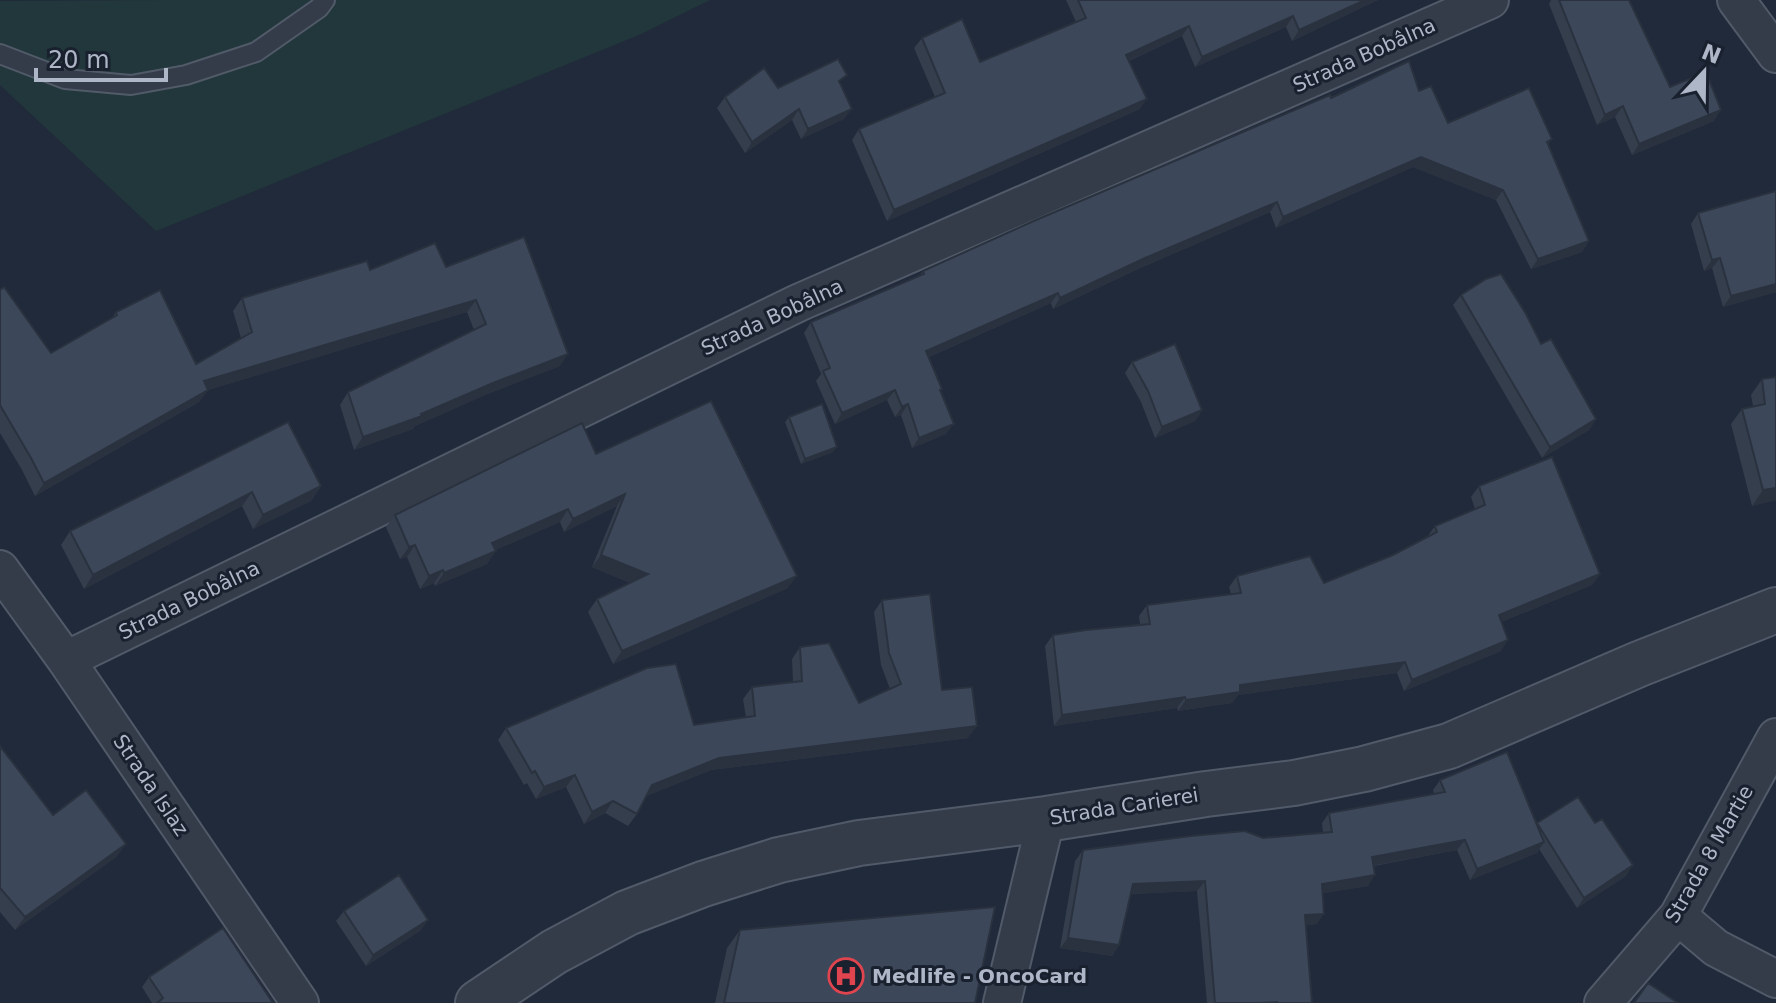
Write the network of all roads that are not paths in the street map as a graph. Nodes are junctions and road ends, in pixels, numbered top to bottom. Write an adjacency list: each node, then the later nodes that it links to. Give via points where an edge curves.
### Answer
1 (325, 0): 4 (lane, via 256,52 186,75 131,85 65,79)
2 (1490, 0): 8 (street, Strada Bobâlna, via 798,303)
3 (1736, 0): 5 (street)
4 (0, 54)
5 (1776, 54)
6 (0, 569): 8 (street, Strada Islaz)
7 (1776, 610): 10 (street, Strada Carierei, via 1449,746 1294,783)
8 (66, 660): 13 (street, Strada Islaz)
9 (1776, 737): 11 (street, Strada 8 Martie)
10 (1046, 819): 14 (street, Strada Carierei, via 859,843 703,884 614,920); 15 (street)
11 (1678, 916): 12 (street, via 1716,948); 16 (street, Strada 8 Martie)
12 (1776, 979)
13 (300, 1003)
14 (478, 1003)
15 (1002, 1003)
16 (1603, 1003)

